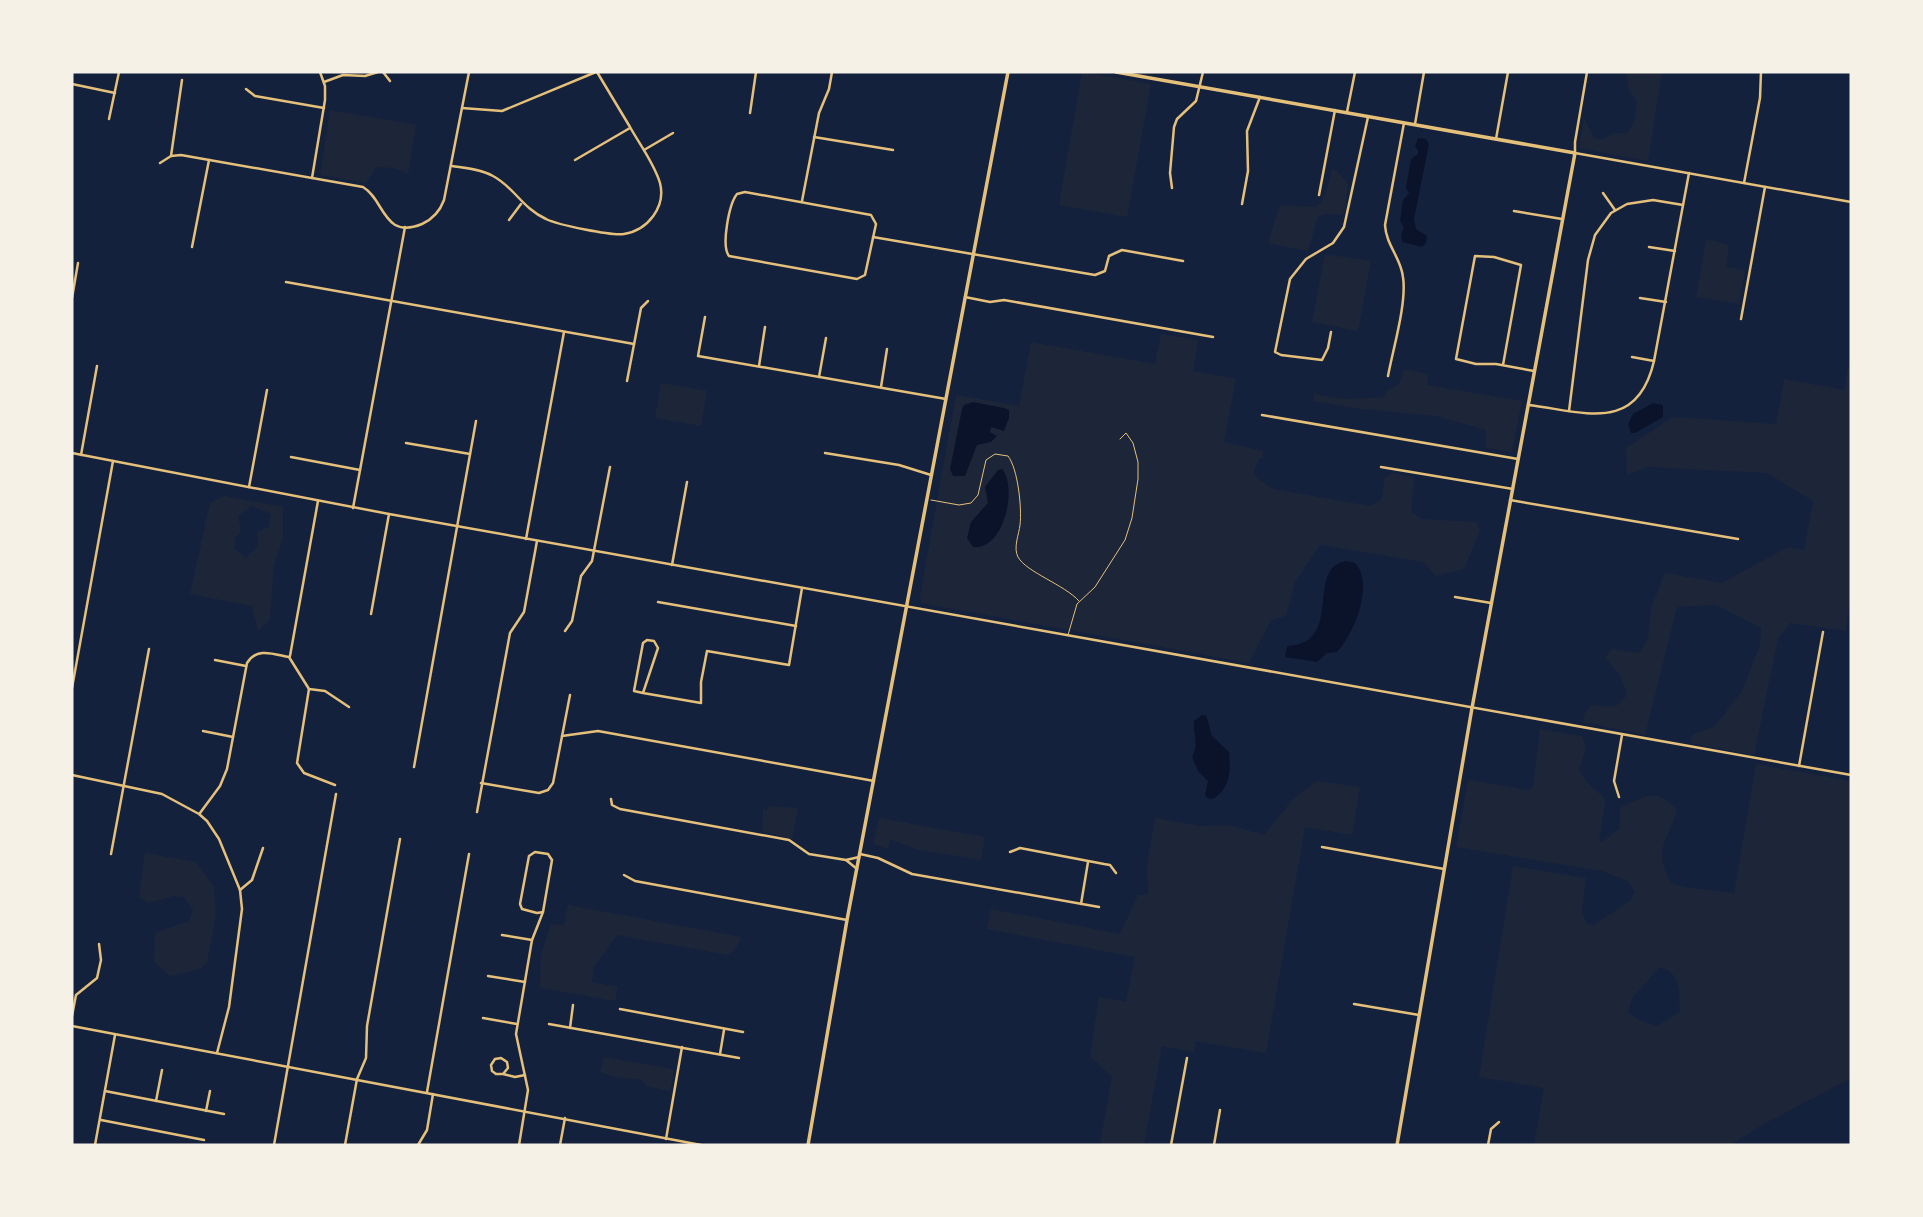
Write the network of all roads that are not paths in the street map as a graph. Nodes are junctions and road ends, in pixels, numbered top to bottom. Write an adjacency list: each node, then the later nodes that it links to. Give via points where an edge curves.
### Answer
1 (119, 72): 22 (street)
2 (320, 72): 18 (street)
3 (380, 72): 17 (street); 18 (street, via 343,75)
4 (469, 72): 25 (street)
5 (597, 72): 25 (street, via 502,111); 33 (street)
6 (756, 72): 27 (street)
7 (832, 72): 35 (street)
8 (1008, 72): 66 (main road)
9 (1116, 72): 20 (main road)
10 (1203, 72): 20 (street)
11 (1355, 72): 28 (street)
12 (1424, 72): 32 (street)
13 (1508, 72): 36 (street)
14 (1587, 72): 39 (street)
15 (1761, 72): 47 (street)
16 (182, 80): 40 (street)
17 (390, 81)
18 (324, 82): 24 (street)
19 (72, 84): 22 (street)
20 (1200, 86): 23 (main road); 49 (street, via 1196,101 1175,123)
21 (246, 89): 24 (street, via 255,96)
22 (115, 93): 30 (street)
23 (1260, 97): 26 (main road); 55 (street, via 1248,125)
24 (324, 108): 46 (street)
25 (462, 108): 44 (street)
26 (1335, 110): 28 (main road); 51 (street)
27 (750, 113)
28 (1347, 113): 29 (main road)
29 (1368, 116): 31 (main road); 80 (street, via 1344,227 1333,243 1306,259 1290,279 1275,352 1322,360)
30 (110, 119)
31 (1404, 123): 32 (main road); 91 (street, via 1385,225 1404,287)
32 (1414, 125): 36 (main road)
33 (630, 128): 37 (street); 42 (street)
34 (673, 133): 37 (street)
35 (814, 137): 38 (street); 52 (street)
36 (1496, 139): 39 (main road)
37 (644, 150): 54 (street, via 661,195 655,213 642,228 618,234 552,222)
38 (893, 150)
39 (1575, 153): 45 (street); 59 (main road)
40 (171, 156): 41 (street); 43 (street)
41 (209, 160): 46 (street); 63 (street)
42 (575, 160)
43 (160, 163)
44 (452, 166): 54 (street, via 494,177); 61 (street, via 440,211 424,223)
45 (1689, 173): 47 (street); 56 (street)
46 (312, 178): 61 (street, via 366,188 388,220)
47 (1744, 183): 48 (street)
48 (1765, 187): 53 (street); 77 (street)
49 (1172, 188)
50 (1603, 193): 57 (street)
51 (1319, 195)
52 (802, 202): 62 (street, via 873,216); 62 (street, via 737,194 726,253 857,278 867,271)
53 (1851, 202)
54 (522, 204): 60 (street)
55 (1242, 204)
56 (1684, 205): 57 (street, via 1647,200); 65 (street)
57 (1615, 209): 98 (street, via 1595,235 1588,260)
58 (1514, 211): 59 (street)
59 (1562, 219): 90 (main road)
60 (509, 220)
61 (405, 227): 74 (street)
62 (873, 237): 66 (street)
63 (192, 247)
64 (1649, 247): 65 (street)
65 (1675, 251): 75 (street)
66 (973, 254): 67 (street, via 1094,275 1105,271 1109,256 1119,250); 70 (main road)
67 (1183, 261)
68 (78, 263): 71 (street)
69 (286, 282): 74 (street)
70 (965, 297): 81 (street); 96 (main road)
71 (72, 298)
72 (1640, 298): 75 (street)
73 (648, 301): 83 (street, via 641,308)
74 (392, 302): 79 (street); 112 (street)
75 (1666, 302): 86 (street)
76 (705, 317): 89 (street, via 698,356)
77 (1741, 319)
78 (765, 327): 89 (street)
79 (564, 332): 83 (street); 123 (street)
80 (1331, 332)
81 (1213, 337)
82 (826, 338): 92 (street)
83 (634, 344): 93 (street)
84 (887, 349): 94 (street)
85 (1632, 357): 86 (street)
86 (1654, 361): 98 (street, via 1651,377 1635,400 1610,414)
87 (1503, 365): 87 (street, via 1521,265 1475,256 1456,359); 90 (street)
88 (97, 366): 106 (street)
89 (759, 366): 92 (street)
90 (1534, 371): 97 (main road)
91 (1388, 376)
92 (820, 377): 94 (street)
93 (627, 381)
94 (881, 387): 96 (street)
95 (267, 390): 115 (street)
96 (946, 399): 113 (main road)
97 (1528, 405): 98 (street); 108 (main road)
98 (1569, 411)
99 (1262, 415): 108 (street)
100 (476, 421): 105 (street)
101 (1120, 439): 130 (lane, via 1126,433 1138,462 1132,518 1125,540 1095,587)
102 (406, 443): 105 (street)
103 (72, 453): 106 (street)
104 (825, 453): 113 (street)
105 (470, 454): 122 (street)
106 (81, 455): 109 (street)
107 (291, 457): 112 (street)
108 (1518, 459): 116 (main road)
109 (113, 461): 115 (street); 143 (street)
110 (610, 467): 126 (street)
111 (1381, 467): 116 (street)
112 (360, 470): 120 (street)
113 (931, 475): 117 (main road)
114 (687, 482): 127 (street)
115 (249, 488): 119 (street)
116 (1513, 489): 118 (main road)
117 (927, 499): 130 (lane, via 971,503 978,495 986,460 995,454 1008,456 1021,515 1018,556); 133 (main road)
118 (1510, 500): 124 (street); 132 (main road)
119 (318, 501): 120 (street); 140 (street)
120 (353, 508): 121 (street)
121 (389, 514): 122 (street); 134 (street)
122 (456, 526): 123 (street); 154 (street)
123 (526, 539): 125 (street)
124 (1738, 539)
125 (537, 541): 126 (street); 158 (street, via 524,609 510,633)
126 (594, 551): 127 (street); 136 (street)
127 (672, 565): 128 (street)
128 (802, 588): 133 (street); 135 (street)
129 (1455, 597): 132 (street)
130 (1079, 601): 138 (lane)
131 (658, 602): 135 (street)
132 (1491, 603): 148 (main road)
133 (906, 607): 138 (street); 157 (main road)
134 (371, 614)
135 (796, 626): 145 (street, via 789,665 707,651 701,703)
136 (565, 631)
137 (1823, 632): 153 (street)
138 (1068, 636): 148 (street)
139 (149, 649): 159 (street)
140 (289, 657): 142 (street, via 257,653); 144 (street)
141 (215, 660): 142 (street)
142 (246, 666): 152 (street)
143 (72, 688)
144 (309, 689): 147 (street, via 325,691); 160 (street, via 299,769)
145 (643, 692): 145 (street, via 634,691 643,643 651,640 658,648)
146 (570, 695): 151 (street)
147 (349, 707)
148 (1472, 708): 150 (street); 176 (main road)
149 (203, 731): 152 (street)
150 (1622, 735): 153 (street); 162 (street, via 1614,781)
151 (562, 736): 157 (street, via 598,731); 158 (street, via 553,783 547,790 539,793)
152 (233, 737): 165 (street, via 225,778)
153 (1799, 766): 156 (street)
154 (414, 767)
155 (72, 775): 159 (street)
156 (1851, 775)
157 (874, 781): 172 (main road)
158 (481, 783): 164 (street)
159 (124, 785): 165 (street, via 162,794); 170 (street)
160 (335, 785)
161 (336, 794): 207 (street)
162 (1619, 797)
163 (611, 799): 173 (street, via 612,806 620,809 789,840 809,854)
164 (477, 812)
165 (199, 814): 179 (street, via 219,839)
166 (400, 839): 211 (street, via 367,1026 367,1054)
167 (1322, 847): 176 (street)
168 (263, 848): 179 (street, via 252,880)
169 (1010, 852): 174 (street, via 1020,848)
170 (111, 854)
171 (469, 854): 214 (street)
172 (860, 855): 173 (street); 175 (main road); 180 (street, via 912,874)
173 (846, 860): 175 (street)
174 (1088, 861): 177 (street, via 1110,865); 180 (street)
175 (857, 869): 183 (main road)
176 (1444, 869): 192 (main road)
177 (1116, 873)
178 (624, 875): 183 (street, via 635,881)
179 (240, 890): 203 (street, via 242,909 232,988)
180 (1081, 904): 181 (street)
181 (1099, 907)
182 (543, 912): 182 (street, via 552,860 548,854 535,852 529,856 520,904 525,911); 185 (street)
183 (847, 920): 233 (main road)
184 (502, 935): 185 (street)
185 (532, 940): 188 (street)
186 (99, 944): 193 (street, via 97,978 76,995)
187 (488, 975): 188 (street)
188 (525, 982): 195 (street)
189 (1354, 1004): 192 (street)
190 (573, 1005): 198 (street)
191 (620, 1009): 199 (street)
192 (1419, 1015): 236 (main road)
193 (72, 1016)
194 (483, 1018): 195 (street)
195 (517, 1024): 210 (street)
196 (549, 1024): 198 (street)
197 (72, 1026): 201 (street)
198 (570, 1028): 202 (street)
199 (725, 1029): 200 (street); 204 (street)
200 (743, 1032)
201 (115, 1034): 203 (street); 212 (street)
202 (682, 1047): 204 (street); 224 (street)
203 (218, 1054): 207 (street)
204 (720, 1054): 205 (street)
205 (739, 1058)
206 (1187, 1058): 234 (street)
207 (287, 1066): 211 (street); 227 (street)
208 (162, 1070): 216 (street)
209 (503, 1074): 209 (street, via 507,1062 495,1059 492,1071); 210 (street)
210 (525, 1075): 219 (street)
211 (357, 1079): 214 (street); 228 (street)
212 (105, 1091): 216 (street); 222 (street)
213 (209, 1091): 218 (street)
214 (426, 1093): 215 (street)
215 (433, 1094): 219 (street); 229 (street, via 427,1130)
216 (156, 1101): 218 (street)
217 (1220, 1110): 235 (street)
218 (206, 1111): 220 (street)
219 (525, 1111): 221 (street); 230 (street)
220 (224, 1114)
221 (565, 1118): 224 (street); 231 (street)
222 (99, 1120): 225 (street); 226 (street)
223 (1499, 1122): 237 (street, via 1490,1129)
224 (666, 1139): 232 (street)
225 (204, 1140)
226 (95, 1145)
227 (274, 1145)
228 (345, 1145)
229 (418, 1145)
230 (519, 1145)
231 (559, 1145)
232 (701, 1145)
233 (808, 1145)
234 (1171, 1145)
235 (1214, 1145)
236 (1397, 1145)
237 (1488, 1145)

